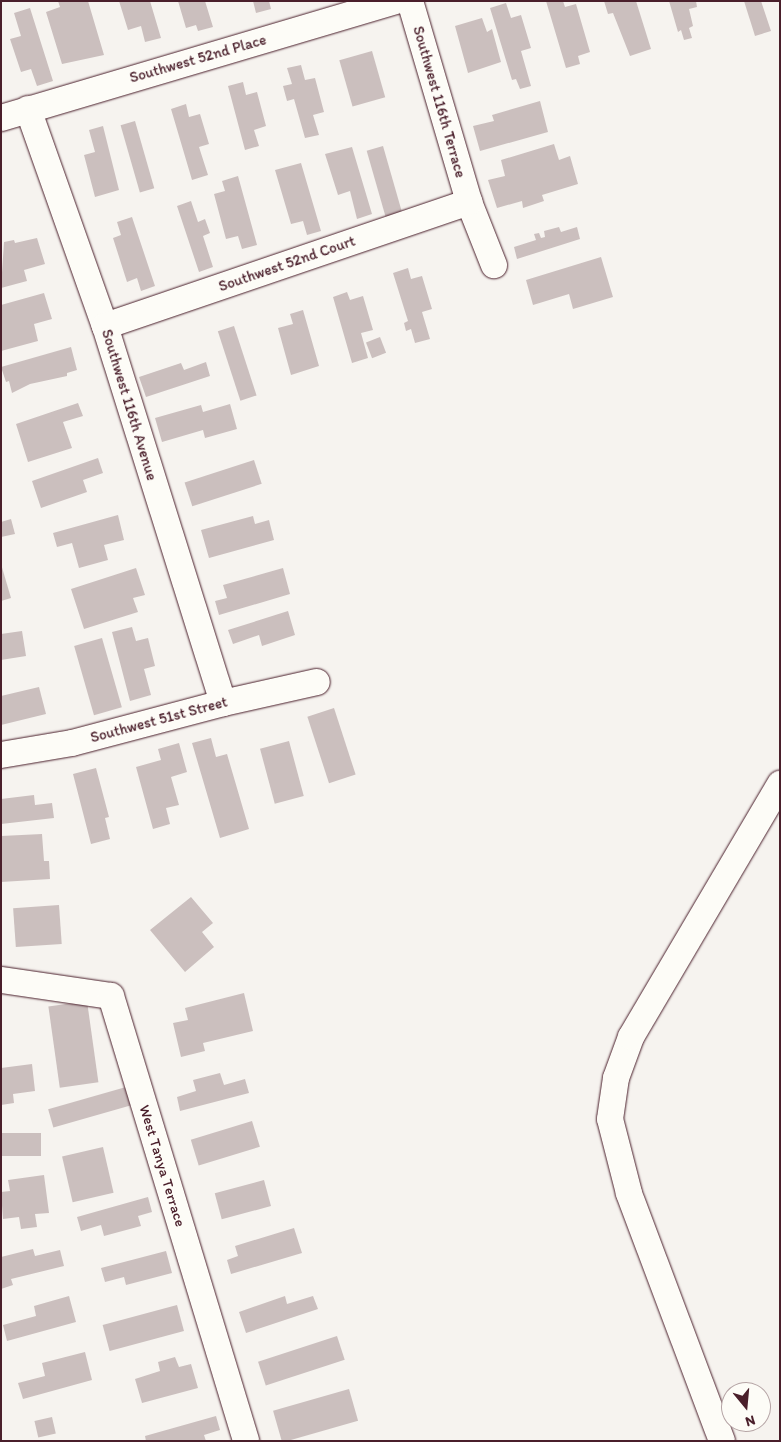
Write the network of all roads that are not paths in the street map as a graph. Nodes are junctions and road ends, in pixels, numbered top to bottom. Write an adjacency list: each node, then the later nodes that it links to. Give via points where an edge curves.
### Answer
1 (395, 1): 3 (street, Southwest 52nd Place)
2 (410, 1): 5 (street, Southwest 116th Terrace)
3 (28, 109): 4 (street, Southwest 52nd Place); 7 (street, Southwest 116th Avenue)
4 (1, 118)
5 (469, 202): 6 (street, Southwest 116th Terrace); 7 (street, Southwest 52nd Court)
6 (494, 265)
7 (105, 326): 9 (street, Southwest 116th Avenue)
8 (317, 682): 9 (street, Southwest 51st Street)
9 (223, 703): 10 (street, Southwest 51st Street, via 72,743)
10 (1, 755)
11 (780, 784): 14 (street, via 631,1038 616,1078 610,1119 629,1193)
12 (1, 980): 13 (street, West Tanya Terrace, via 110,996)
13 (246, 1441)
14 (722, 1441)

